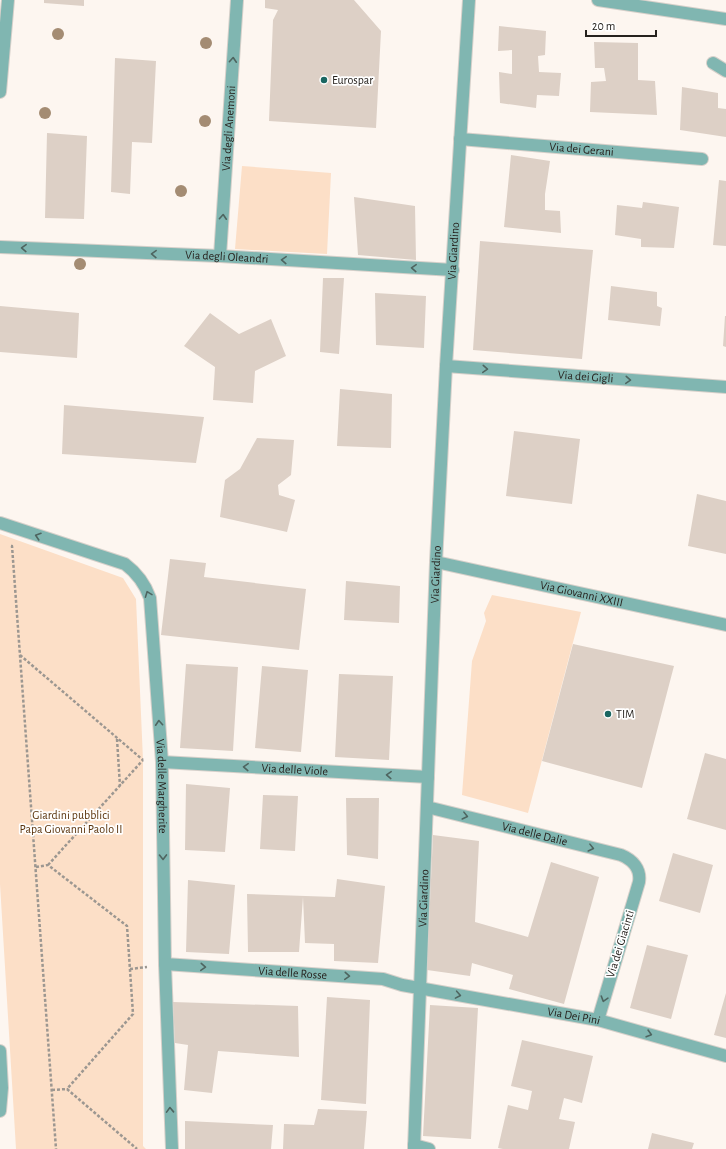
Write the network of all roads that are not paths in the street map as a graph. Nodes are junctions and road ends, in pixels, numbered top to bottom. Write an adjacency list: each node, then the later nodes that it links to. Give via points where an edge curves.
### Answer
1 (8, 0): 8 (street)
2 (237, 0): 12 (street, Via degli Anemoni, one-way to 2)
3 (469, 0): 9 (street, Via Giardino)
4 (598, 0): 5 (street)
5 (726, 19)
6 (713, 63): 7 (street)
7 (726, 71)
8 (0, 92)
9 (460, 139): 10 (street, Via dei Gerani); 13 (street, Via Giardino)
10 (702, 159)
11 (0, 247): 12 (street, Via degli Oleandri, one-way to 11)
12 (220, 256): 13 (street, Via degli Oleandri, one-way to 12)
13 (452, 270): 14 (street, Via Giardino)
14 (446, 366): 15 (street, Via dei Gigli, one-way to 15); 17 (street, Via Giardino)
15 (726, 387)
16 (0, 524): 19 (street, Via delle Margherite, one-way to 16, via 151,603 143,583 131,569 120,562)
17 (436, 562): 18 (street, Via Giovanni XXIII); 20 (street, Via Giardino)
18 (726, 625)
19 (162, 762): 20 (street, Via delle Viole, one-way to 19); 23 (street, Via delle Margherite, one-way to 23)
20 (428, 777): 21 (street, Via Giardino)
21 (427, 807): 22 (street, Via delle Dalie, one-way to 22, via 621,855); 24 (street, Via Giardino)
22 (637, 868): 25 (street, Via dei Giacinti, one-way to 25, via 639,882)
23 (164, 964): 24 (street, Via delle Rosse, one-way to 24, via 376,978); 30 (street, Via delle Margherite, one-way to 23)
24 (420, 988): 25 (street, Via Dei Pini, one-way to 25); 29 (street, Via Giardino)
25 (598, 1020): 27 (street, Via Dei Pini, one-way to 27)
26 (0, 1051): 28 (street)
27 (726, 1056)
28 (0, 1111)
29 (414, 1147): 31 (street)
30 (172, 1149)
31 (429, 1149)

